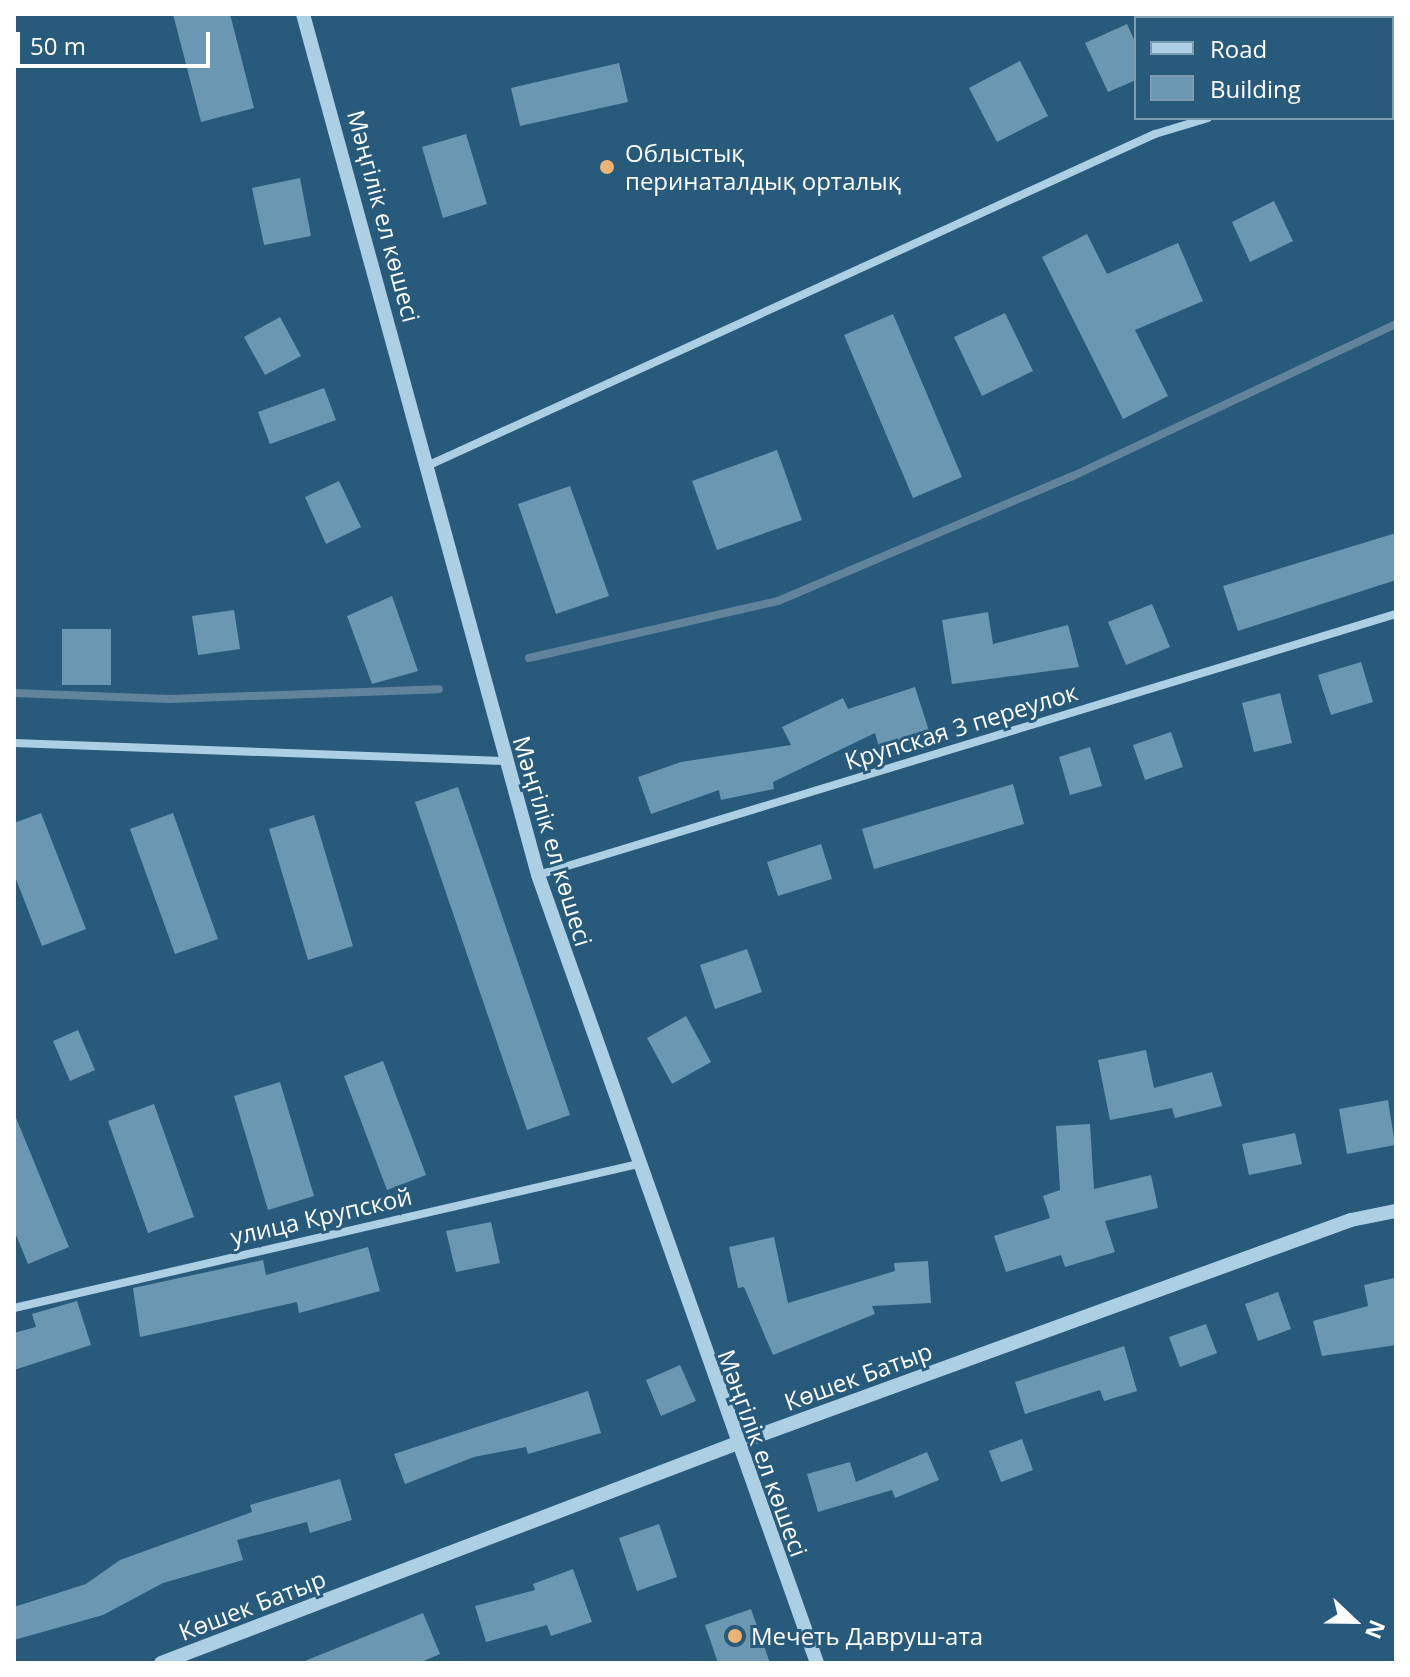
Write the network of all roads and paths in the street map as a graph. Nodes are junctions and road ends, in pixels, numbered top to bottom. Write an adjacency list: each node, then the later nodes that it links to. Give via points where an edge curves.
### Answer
1 (303, 14): 3 (street, Мәңгілік ел көшесі)
2 (1201, 120): 3 (street, via 1155,134)
3 (427, 466): 6 (street, Мәңгілік ел көшесі)
4 (1396, 614): 7 (street, Крупская 3 переулок)
5 (14, 743): 6 (street)
6 (503, 761): 7 (street, Мәңгілік ел көшесі)
7 (538, 875): 8 (street, Мәңгілік ел көшесі)
8 (638, 1164): 10 (street, улица Крупской); 11 (street, Мәңгілік ел көшесі)
9 (1396, 1211): 11 (street, Көшек Батыр, via 1351,1220)
10 (14, 1308)
11 (735, 1444): 12 (street, Көшек Батыр); 13 (street, Мәңгілік ел көшесі)
12 (161, 1663)
13 (817, 1663)

